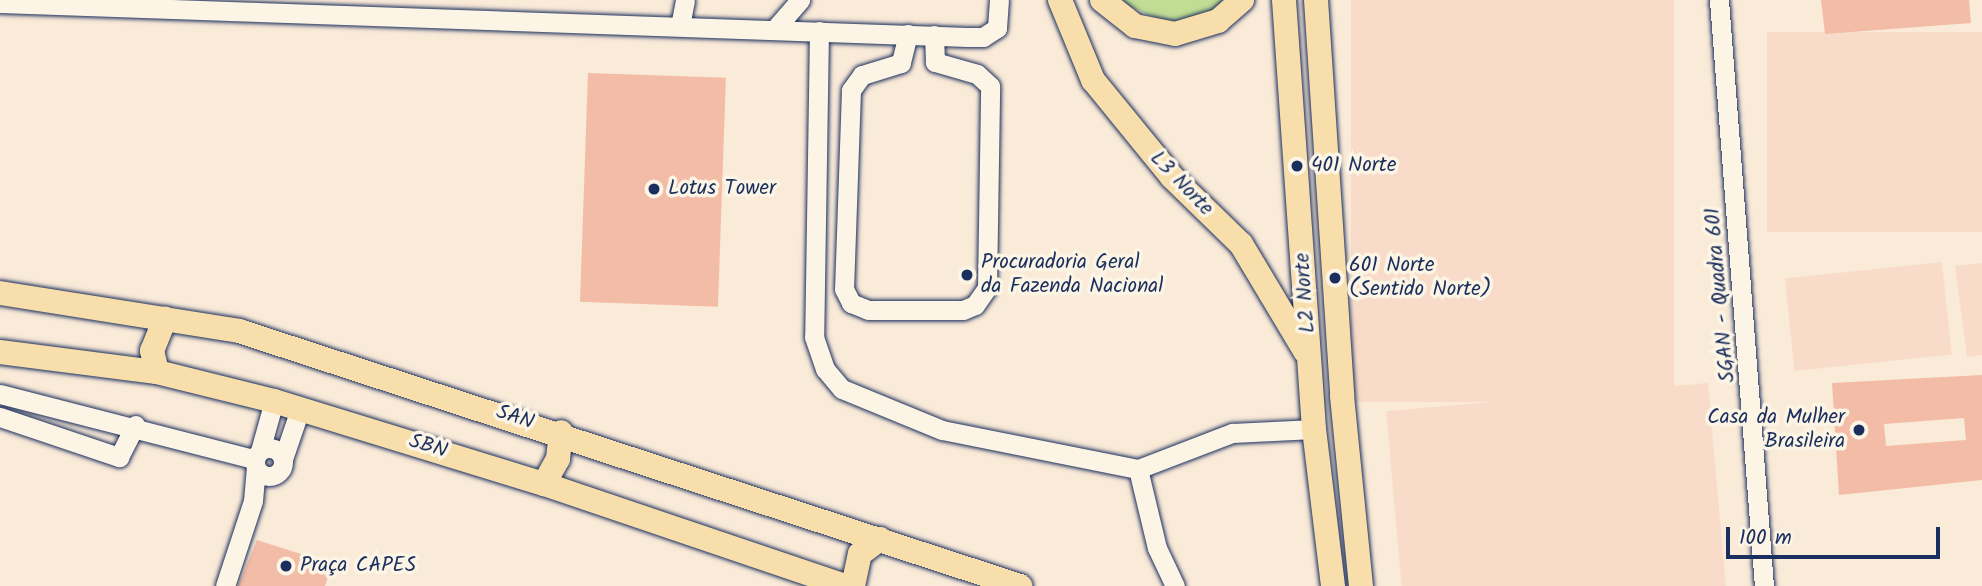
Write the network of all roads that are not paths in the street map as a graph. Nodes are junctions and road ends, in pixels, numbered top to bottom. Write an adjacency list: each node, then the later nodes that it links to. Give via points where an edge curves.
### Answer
1 (685, 0): 12 (street)
2 (800, 0): 13 (street)
3 (999, 0): 16 (street, via 1002,19 992,34)
4 (1060, 0): 24 (main road, L3 Norte, via 1093,80 1147,149 1241,244 1288,315)
5 (1102, 0): 6 (main road, via 1135,26 1175,34 1218,21)
6 (1242, 0)
7 (1284, 0): 24 (main road, L2 Norte)
8 (1316, 0): 43 (main road, L2 Norte, via 1342,396)
9 (1719, 0): 44 (street, SGAN - Quadra 601)
10 (0, 3): 11 (street)
11 (367, 8): 12 (street)
12 (680, 26): 13 (street)
13 (774, 30): 14 (street)
14 (819, 31): 15 (street); 18 (street)
15 (908, 34): 16 (street); 17 (street, via 901,63 875,69 855,82)
16 (934, 35): 19 (street, via 935,61 977,74 990,86 987,288 975,305 963,310 868,310 851,303)
17 (849, 144): 18 (street); 19 (street)
18 (817, 145): 20 (street)
19 (844, 289): 20 (street)
20 (813, 292): 34 (street, via 814,337 825,369 853,395 942,430)
21 (0, 293): 22 (main road, SAN)
22 (165, 318): 25 (main road, via 152,351); 32 (main road, SAN, via 239,331)
23 (0, 352): 25 (main road, SBN)
24 (1311, 363): 31 (main road, L2 Norte)
25 (157, 372): 27 (main road, SBN)
26 (0, 394): 30 (street)
27 (274, 401): 28 (main road, SBN); 33 (street)
28 (300, 409): 33 (street); 35 (main road, SBN)
29 (0, 416): 30 (street, via 119,457)
30 (135, 425): 33 (street)
31 (1314, 429): 34 (street, via 1232,433); 42 (main road, L2 Norte)
32 (561, 432): 35 (main road, via 558,459); 36 (main road, SAN)
33 (265, 463): 37 (street)
34 (1138, 469): 41 (street, via 1157,548)
35 (544, 484): 38 (main road, SBN)
36 (880, 539): 39 (main road, via 860,554); 40 (main road, SAN)
37 (225, 586)
38 (846, 586)
39 (853, 586)
40 (1020, 586)
41 (1175, 586)
42 (1333, 586)
43 (1361, 586)
44 (1764, 586)

